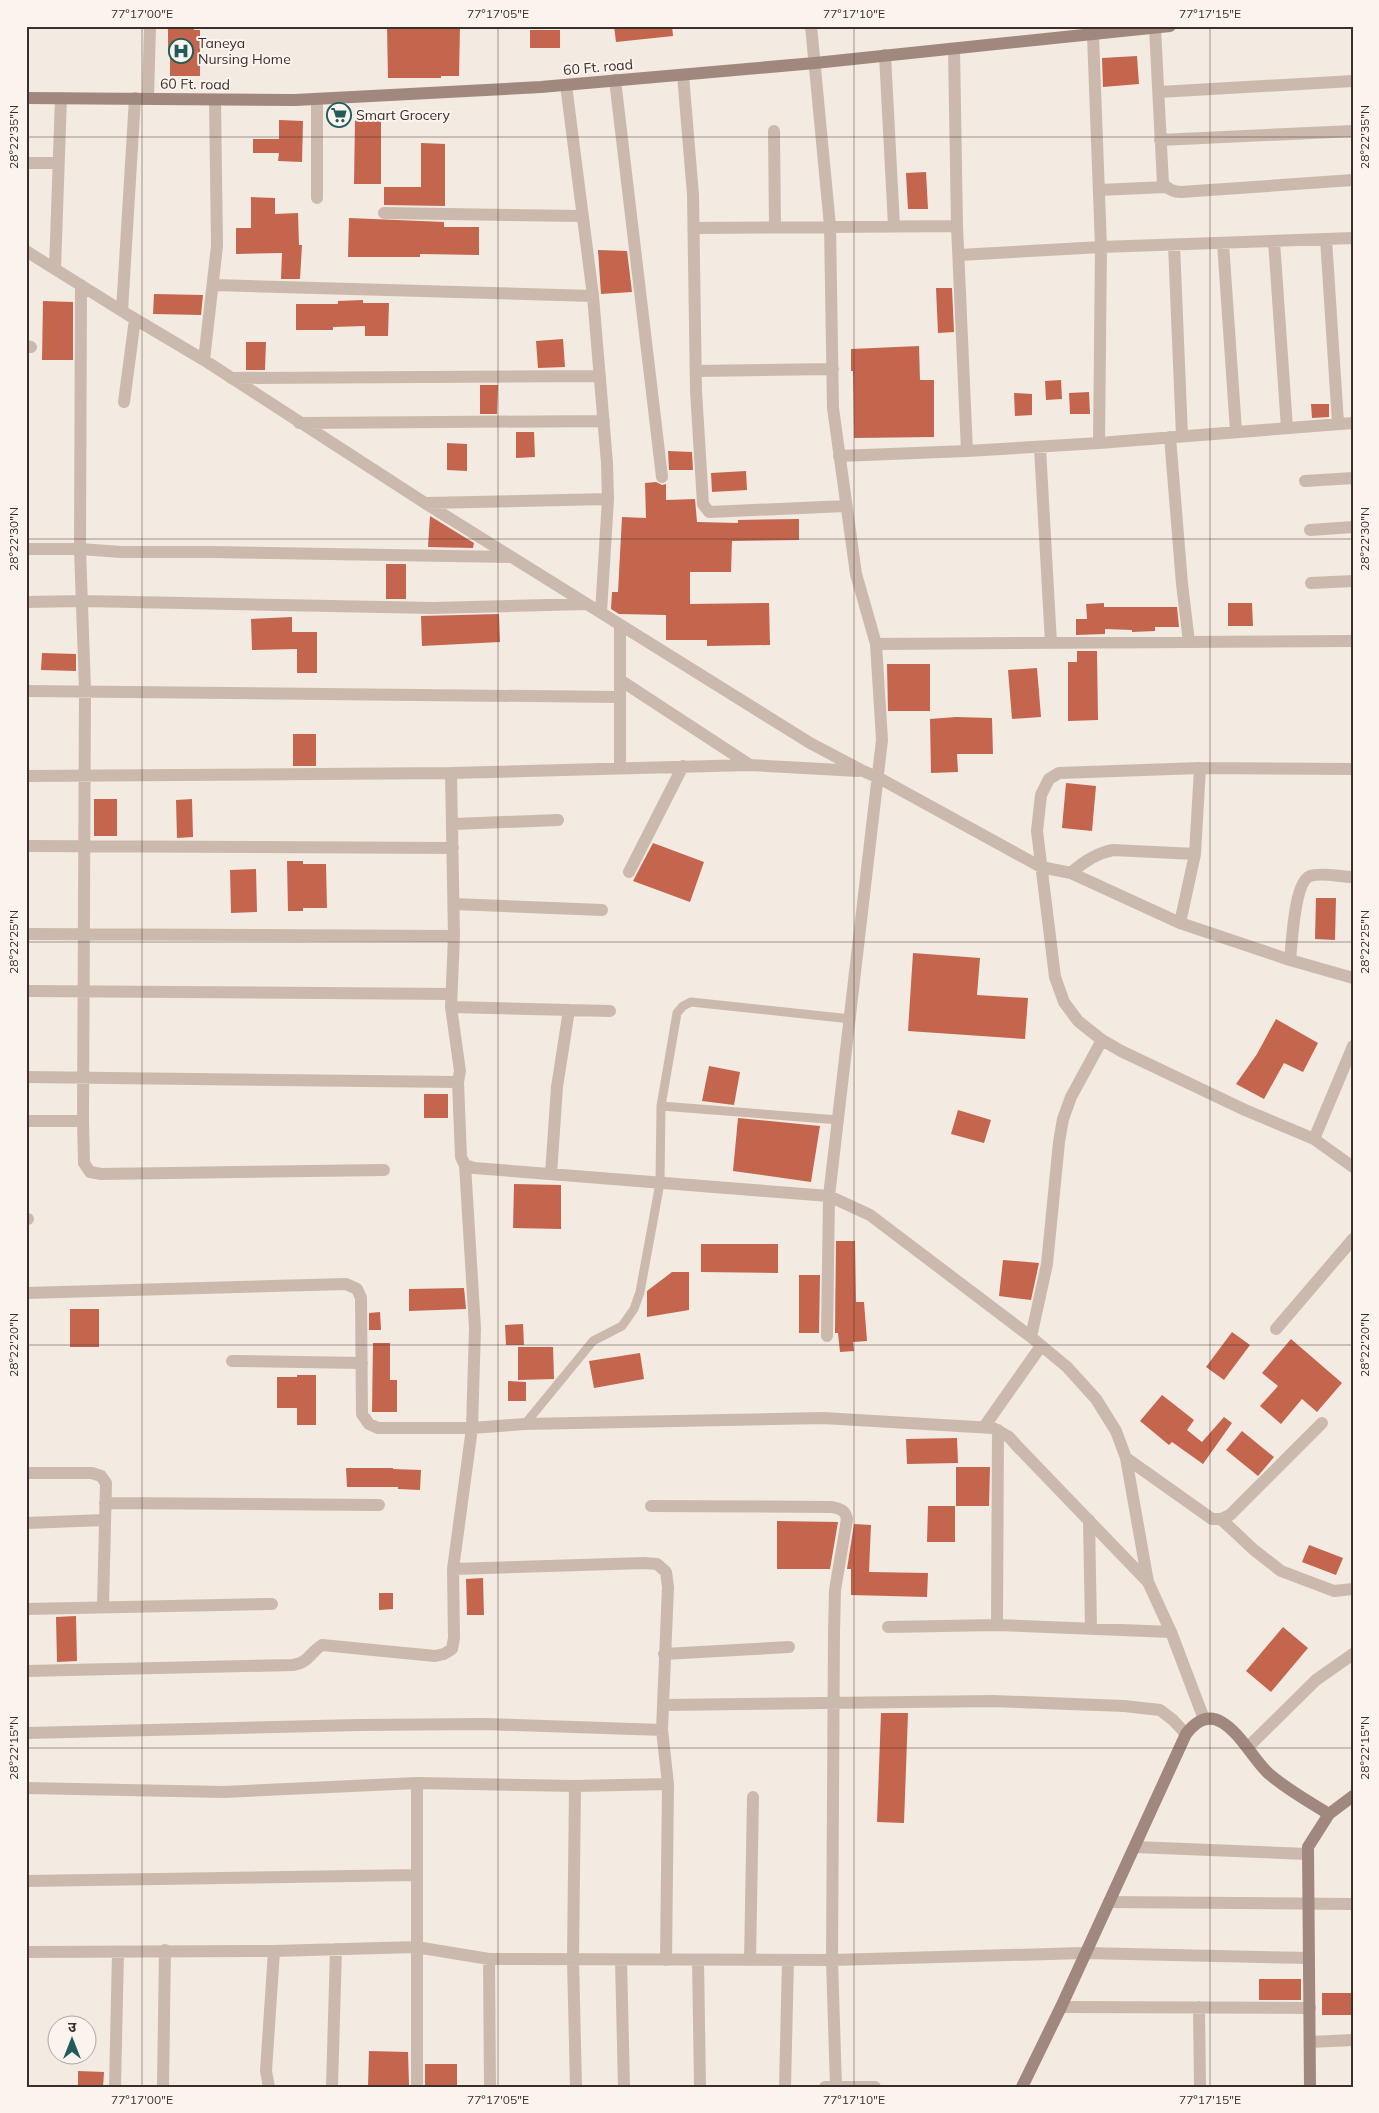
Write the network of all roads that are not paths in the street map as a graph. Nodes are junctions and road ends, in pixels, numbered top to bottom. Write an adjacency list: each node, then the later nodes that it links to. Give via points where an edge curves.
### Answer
1 (150, 26): 16 (street)
2 (810, 26): 8 (street)
3 (1170, 26): 4 (street, 60 Ft. road)
4 (1155, 28): 5 (street, 60 Ft. road); 13 (street)
5 (1093, 36): 6 (street, 60 Ft. road); 26 (street)
6 (954, 48): 7 (street, 60 Ft. road); 33 (street)
7 (885, 55): 8 (street, 60 Ft. road); 32 (street)
8 (815, 63): 9 (street, 60 Ft. road); 31 (street)
9 (683, 75): 10 (street, 60 Ft. road); 34 (street)
10 (615, 80): 12 (street, 60 Ft. road); 66 (street)
11 (1353, 80): 13 (street)
12 (566, 85): 17 (street, 60 Ft. road); 29 (street)
13 (1159, 92): 21 (street)
14 (26, 98): 15 (street, 60 Ft. road)
15 (61, 98): 16 (street, 60 Ft. road); 23 (street)
16 (142, 98): 18 (street, 60 Ft. road); 47 (street)
17 (317, 99): 18 (street, 60 Ft. road); 27 (street)
18 (215, 100): 45 (street, via 217,246)
19 (774, 131): 30 (street)
20 (1353, 131): 21 (street)
21 (1160, 140): 25 (street, via 1163,184)
22 (26, 163): 23 (street)
23 (58, 163): 43 (street)
24 (1353, 180): 25 (street, via 1181,192)
25 (1166, 187): 26 (street)
26 (1099, 190): 40 (street)
27 (317, 198)
28 (384, 213): 29 (street)
29 (582, 216): 46 (street)
30 (775, 226): 31 (street); 34 (street)
31 (830, 226): 32 (street); 50 (street)
32 (894, 226): 33 (street)
33 (957, 226): 42 (street)
34 (694, 228): 51 (street)
35 (1353, 238): 36 (street)
36 (1326, 239): 37 (street); 58 (street)
37 (1274, 241): 38 (street); 59 (street)
38 (1223, 243): 39 (street); 60 (street)
39 (1174, 245): 40 (street); 61 (street)
40 (1101, 247): 42 (street); 62 (street)
41 (26, 251): 43 (street)
42 (958, 255): 64 (street)
43 (55, 269): 44 (street)
44 (81, 285): 47 (street); 75 (street)
45 (213, 285): 46 (street); 49 (street)
46 (593, 296): 52 (street)
47 (122, 311): 48 (street)
48 (135, 319): 49 (street); 54 (street)
49 (204, 360): 53 (street)
50 (833, 369): 51 (street); 65 (street, via 833,408)
51 (696, 371): 71 (street, via 703,504 709,512)
52 (600, 376): 53 (street); 55 (street)
53 (232, 378): 56 (street)
54 (124, 402)
55 (604, 420): 56 (street); 69 (street)
56 (298, 423): 70 (street)
57 (1353, 423): 58 (street)
58 (1338, 424): 59 (street)
59 (1287, 428): 60 (street)
60 (1236, 431): 61 (street)
61 (1176, 436): 62 (street); 85 (street, via 1182,584)
62 (1099, 443): 63 (street)
63 (1040, 448): 64 (street); 86 (street)
64 (967, 451): 65 (street)
65 (839, 456): 71 (street)
66 (662, 476)
67 (1353, 478): 68 (street)
68 (1305, 481)
69 (608, 499): 70 (street); 82 (street)
70 (425, 503): 76 (street)
71 (846, 506): 87 (street, via 856,574)
72 (1353, 527): 73 (street)
73 (1310, 530)
74 (26, 549): 75 (street)
75 (80, 549): 76 (street); 79 (street)
76 (511, 557): 81 (street)
77 (1353, 581): 78 (street)
78 (1311, 584)
79 (83, 601): 80 (street); 81 (street, via 433,608); 89 (street)
80 (26, 602)
81 (587, 604): 82 (street)
82 (600, 612): 83 (street)
83 (620, 625): 88 (street); 97 (street, via 810,743)
84 (1353, 640): 85 (street)
85 (1189, 642): 86 (street)
86 (1051, 643): 87 (street)
87 (876, 644): 101 (street, via 882,740)
88 (620, 680): 91 (street); 92 (street)
89 (85, 690): 90 (street); 91 (street); 100 (street)
90 (26, 691)
91 (620, 697): 94 (street)
92 (750, 765): 93 (street); 97 (street)
93 (683, 766): 94 (street); 109 (street)
94 (620, 768): 98 (street)
95 (1200, 768): 96 (street); 107 (street); 108 (street, via 1058,773 1049,779 1041,795 1037,839)
96 (1353, 769)
97 (863, 771): 101 (street)
98 (451, 773): 100 (street); 103 (street)
99 (26, 776): 100 (street)
100 (85, 776): 105 (street)
101 (879, 778): 108 (street); 125 (street)
102 (558, 820): 103 (street)
103 (454, 824): 106 (street)
104 (26, 846): 105 (street)
105 (86, 846): 106 (street); 116 (street)
106 (453, 848): 112 (street)
107 (1195, 854): 110 (street, via 1113,850 1102,852); 114 (street)
108 (1041, 867): 110 (street); 126 (street, via 1058,990 1078,1021)
109 (629, 872)
110 (1071, 874): 114 (street)
111 (1353, 878): 118 (street, via 1316,875 1303,882)
112 (454, 904): 113 (street); 117 (street)
113 (602, 910)
114 (1180, 923): 118 (street)
115 (26, 934): 116 (street)
116 (84, 935): 117 (street); 121 (street)
117 (454, 936): 122 (street)
118 (1290, 960): 119 (street)
119 (1353, 978)
120 (26, 991): 121 (street)
121 (84, 992): 122 (street); 129 (street)
122 (451, 1000): 123 (street); 130 (street, via 460,1071)
123 (569, 1010): 124 (street); 139 (street, via 557,1087)
124 (610, 1011)
125 (851, 1019): 131 (lane, via 690,1002 678,1013); 132 (street)
126 (1102, 1040): 135 (street, via 1245,1110); 146 (street, via 1071,1097 1063,1119)
127 (1353, 1046): 135 (street)
128 (26, 1077): 129 (street)
129 (84, 1077): 130 (street); 134 (street)
130 (458, 1082): 136 (street, via 461,1157)
131 (661, 1106): 132 (lane); 140 (lane)
132 (838, 1120): 141 (street)
133 (26, 1121): 134 (street)
134 (83, 1121): 138 (street, via 84,1162 90,1172 101,1174)
135 (1314, 1139): 137 (street)
136 (465, 1165): 139 (street); 152 (street, via 475,1328)
137 (1353, 1167)
138 (384, 1170)
139 (551, 1174): 140 (street)
140 (660, 1183): 141 (street); 150 (lane, via 634,1309 622,1326 588,1347)
141 (829, 1196): 145 (street); 146 (street, via 870,1215)
142 (1353, 1239): 144 (street)
143 (26, 1293): 148 (street, via 346,1284 357,1289 361,1298)
144 (1276, 1329)
145 (828, 1336)
146 (1036, 1341): 151 (street); 154 (street, via 1067,1367 1096,1399 1116,1431)
147 (232, 1361): 148 (street)
148 (362, 1363): 152 (street, via 362,1414 369,1424 378,1428)
149 (1322, 1423): 159 (street, via 1230,1516)
150 (525, 1424): 151 (street, via 823,1418); 152 (street)
151 (984, 1427): 153 (street)
152 (472, 1428): 163 (street)
153 (998, 1430): 161 (street); 169 (street)
154 (1126, 1458): 159 (street, via 1212,1519); 164 (street)
155 (26, 1473): 156 (street, via 92,1472 106,1483)
156 (105, 1503): 157 (street); 160 (street)
157 (379, 1505)
158 (651, 1506): 177 (street, via 832,1507 845,1512 847,1520 835,1590)
159 (1221, 1519): 165 (street, via 1281,1571 1334,1590)
160 (105, 1520): 162 (street); 167 (street)
161 (1089, 1520): 164 (street); 171 (street)
162 (26, 1523)
163 (453, 1569): 174 (street, via 657,1564 666,1572 668,1587); 176 (street, via 454,1638 452,1649 444,1654 435,1656 322,1645 309,1659 292,1665)
164 (1148, 1582): 172 (street)
165 (1353, 1590)
166 (272, 1604): 167 (street)
167 (103, 1606): 168 (street)
168 (26, 1609)
169 (997, 1625): 170 (street); 171 (street)
170 (888, 1627)
171 (1091, 1629): 172 (street)
172 (1171, 1632): 179 (street)
173 (788, 1647): 174 (street)
174 (664, 1654): 178 (street)
175 (1353, 1654): 183 (street, via 1316,1680)
176 (26, 1671)
177 (834, 1702): 178 (street); 182 (street, via 993,1701 1145,1707 1160,1710); 213 (street)
178 (663, 1705): 180 (street)
179 (1204, 1719): 182 (street, via 1191,1726); 183 (street, via 1216,1719 1226,1724)
180 (662, 1730): 181 (street, via 484,1724); 185 (street)
181 (26, 1732)
182 (1186, 1734): 191 (street)
183 (1248, 1747): 190 (street, via 1267,1772)
184 (417, 1783): 186 (street); 187 (street, via 224,1792); 193 (street)
185 (668, 1784): 186 (street); 209 (street)
186 (575, 1786): 207 (street)
187 (26, 1788)
188 (1353, 1796): 190 (street)
189 (753, 1797): 211 (street)
190 (1329, 1814): 192 (street)
191 (1135, 1847): 192 (street); 195 (street)
192 (1307, 1854): 196 (street)
193 (417, 1875): 194 (street); 198 (street)
194 (26, 1880)
195 (1109, 1902): 196 (street); 204 (street)
196 (1308, 1904): 197 (street); 205 (street)
197 (1353, 1904)
198 (416, 1947): 199 (street); 206 (street); 224 (street)
199 (336, 1949): 201 (street); 223 (street)
200 (165, 1950): 201 (street); 203 (street); 221 (street)
201 (274, 1951): 222 (street, via 266,2071)
202 (26, 1952): 203 (street)
203 (118, 1953): 220 (street)
204 (1084, 1953): 205 (street); 213 (street); 214 (street)
205 (1309, 1958): 216 (street)
206 (489, 1959): 207 (street); 225 (street)
207 (573, 1959): 208 (street); 226 (street)
208 (621, 1960): 209 (street); 227 (street)
209 (666, 1960): 210 (street)
210 (698, 1960): 211 (street); 228 (street)
211 (750, 1960): 212 (street)
212 (788, 1960): 213 (street); 229 (street)
213 (832, 1960): 219 (street)
214 (1061, 2007): 215 (street); 232 (street)
215 (1199, 2007): 216 (street); 233 (street)
216 (1310, 2008): 218 (street)
217 (1353, 2040): 218 (street)
218 (1310, 2042): 234 (street)
219 (836, 2086): 230 (street); 231 (street)
220 (115, 2087)
221 (163, 2087)
222 (268, 2087)
223 (332, 2087)
224 (416, 2087)
225 (490, 2087)
226 (576, 2087)
227 (624, 2087)
228 (700, 2087)
229 (786, 2087)
230 (824, 2087)
231 (875, 2087)
232 (1022, 2087)
233 (1200, 2087)
234 (1310, 2087)

